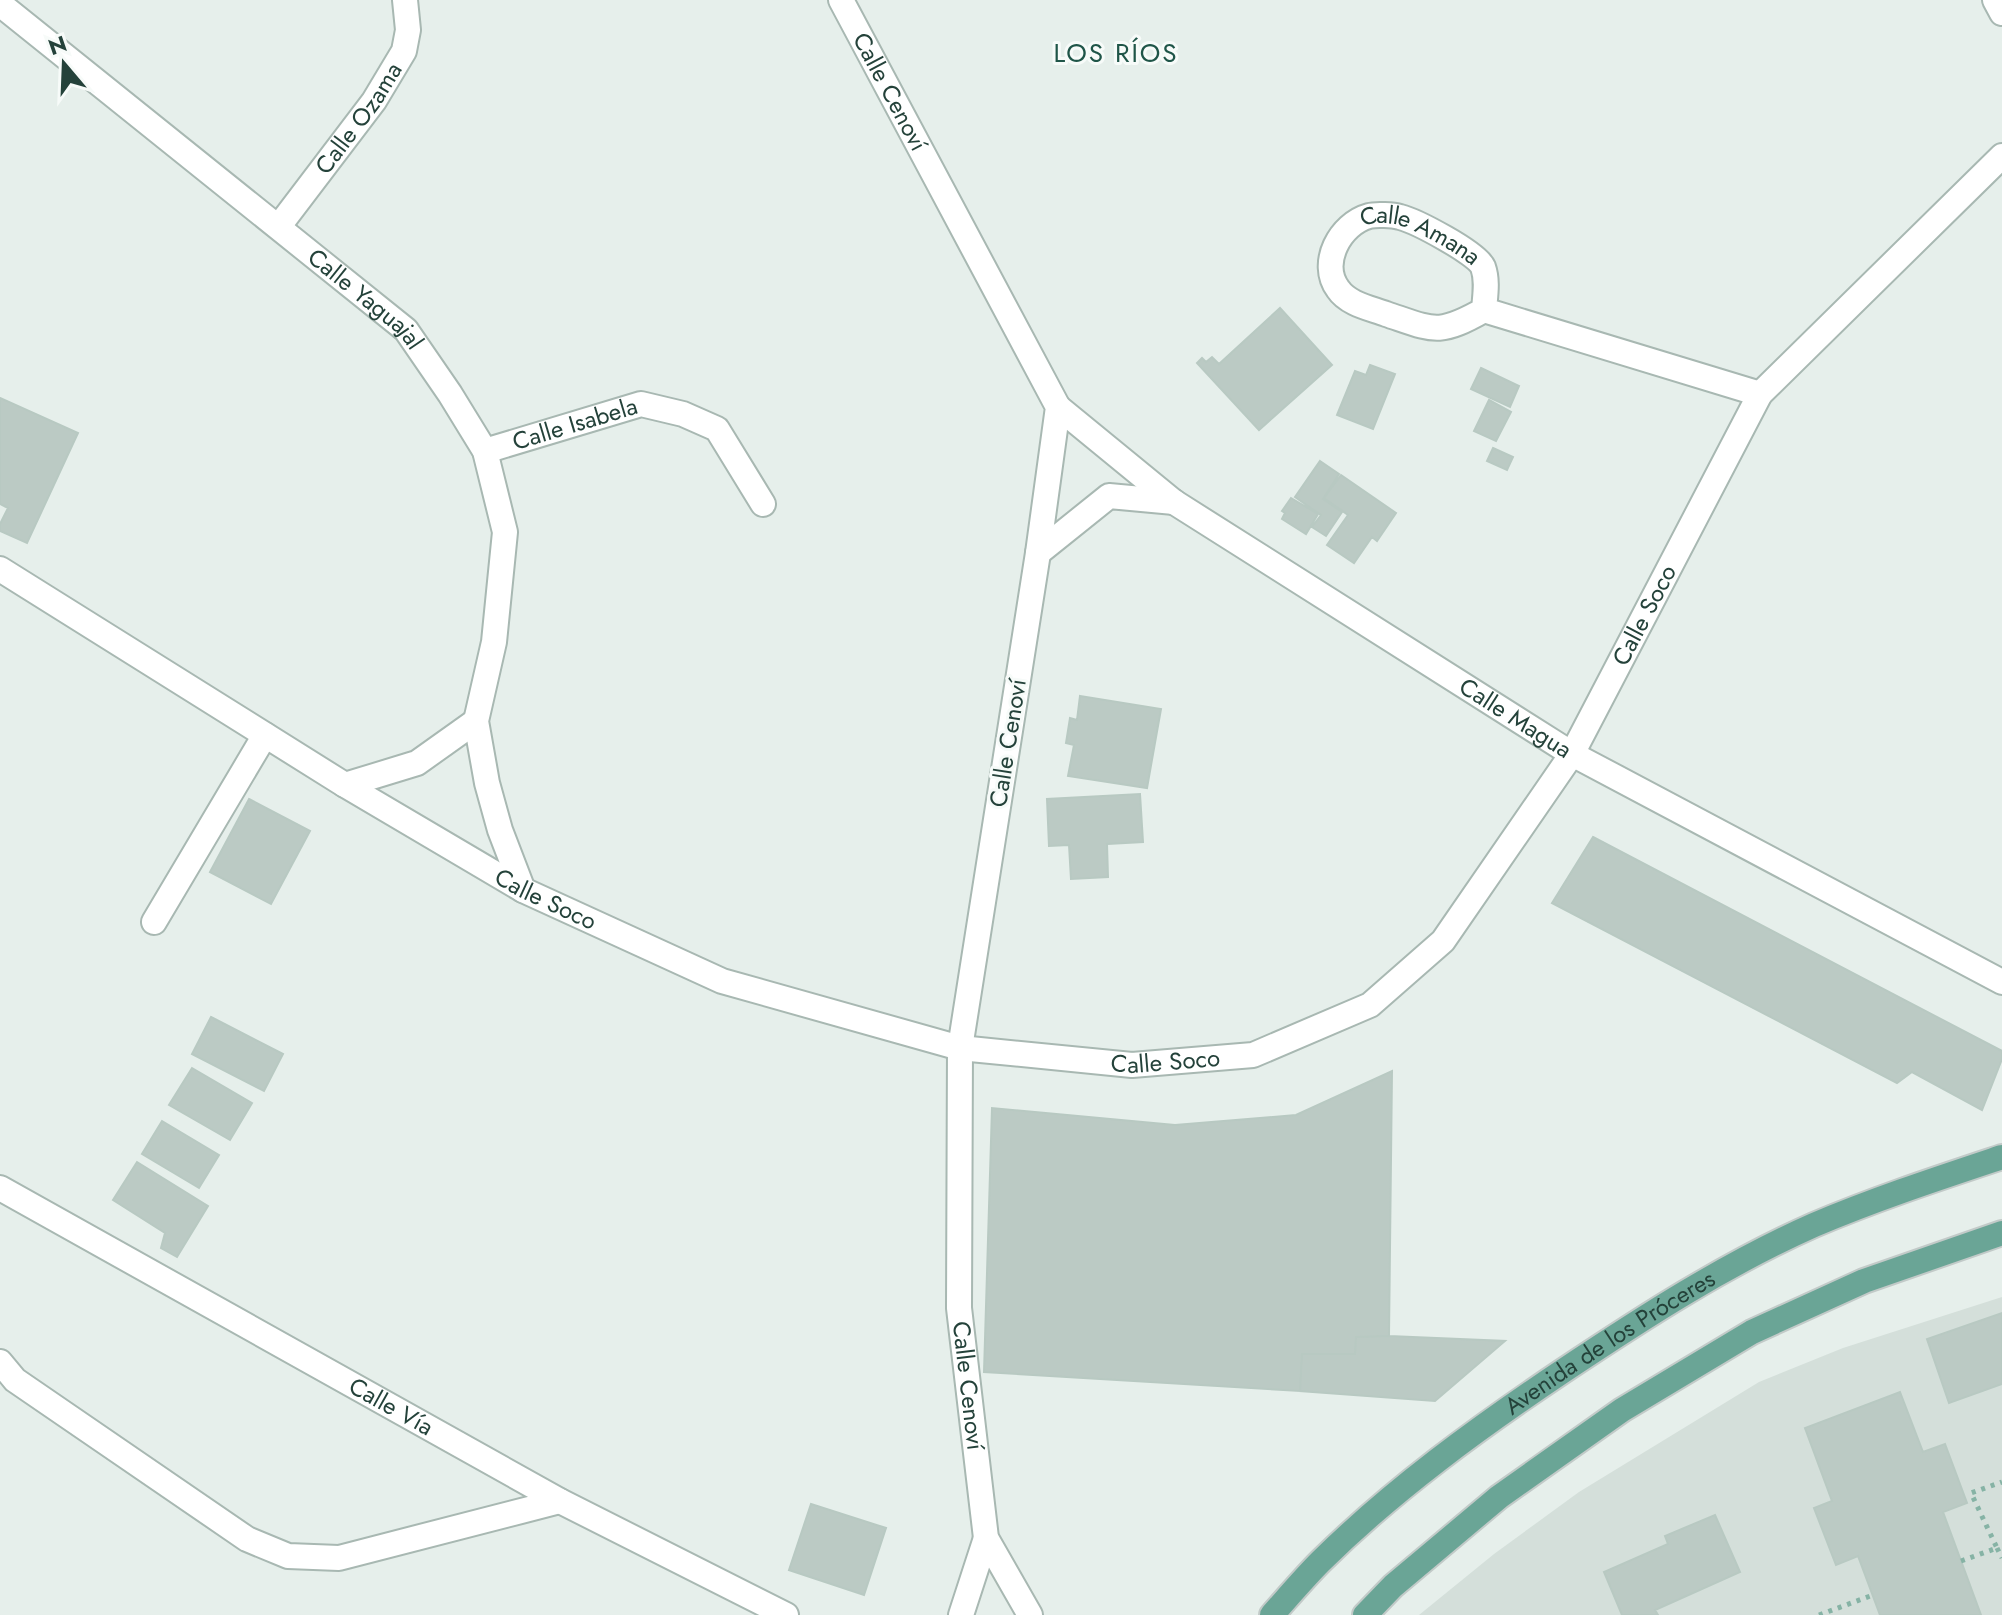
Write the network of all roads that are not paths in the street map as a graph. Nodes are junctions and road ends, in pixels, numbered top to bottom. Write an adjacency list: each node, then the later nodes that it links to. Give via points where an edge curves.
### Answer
1 (405, 0): 7 (street, Calle Ozama, via 404,51 374,101)
2 (841, 0): 10 (street, Calle Cenoví)
3 (1995, 0): 5 (street)
4 (4, 10): 7 (street, Calle Yaguajal)
5 (2002, 13)
6 (2002, 156): 9 (street, Calle Soco)
7 (279, 226): 11 (street, Calle Yaguajal, via 406,330)
8 (1484, 310): 8 (street, Calle Amana, via 1486,279 1471,252 1400,217 1369,216 1345,230 1333,249 1330,274 1338,291 1352,302 1442,330); 9 (street, Calle Amana)
9 (1760, 394): 18 (street, Calle Soco)
10 (1058, 407): 12 (street, Calle Magua); 14 (street, Calle Cenoví)
11 (485, 451): 13 (street, Calle Isabela, via 641,404 717,429); 16 (street, Calle Yaguajal, via 505,532 494,642)
12 (1174, 502): 14 (street, via 1109,496); 18 (street, Calle Magua)
13 (763, 504)
14 (1038, 553): 23 (street, Calle Cenoví)
15 (0, 569): 17 (street, Calle Soco)
16 (476, 721): 19 (street, via 417,763); 20 (street, via 500,830)
17 (265, 735): 19 (street, Calle Soco); 21 (street)
18 (1572, 754): 22 (street, Calle Magua); 23 (street, Calle Soco, via 1443,941 1370,1005 1253,1055 1132,1065)
19 (345, 785): 20 (street, Calle Soco)
20 (523, 890): 23 (street, Calle Soco, via 722,981)
21 (154, 922)
22 (2002, 982)
23 (960, 1048): 29 (street, Calle Cenoví, via 959,1308)
24 (2002, 1157): 33 (main road, Avenida de los Próceres, via 1814,1225 1722,1271 1615,1336 1504,1410 1407,1484 1321,1561)
25 (0, 1188): 28 (street, Calle Vía)
26 (2002, 1233): 34 (main road, via 1864,1281 1752,1332 1622,1410 1499,1497)
27 (0, 1362): 28 (street, via 15,1380 247,1539 288,1556 339,1558)
28 (560, 1501): 30 (street, Calle Vía)
29 (986, 1538): 31 (street); 32 (street)
30 (786, 1615)
31 (961, 1615)
32 (1030, 1615)
33 (1272, 1615)
34 (1365, 1615)

